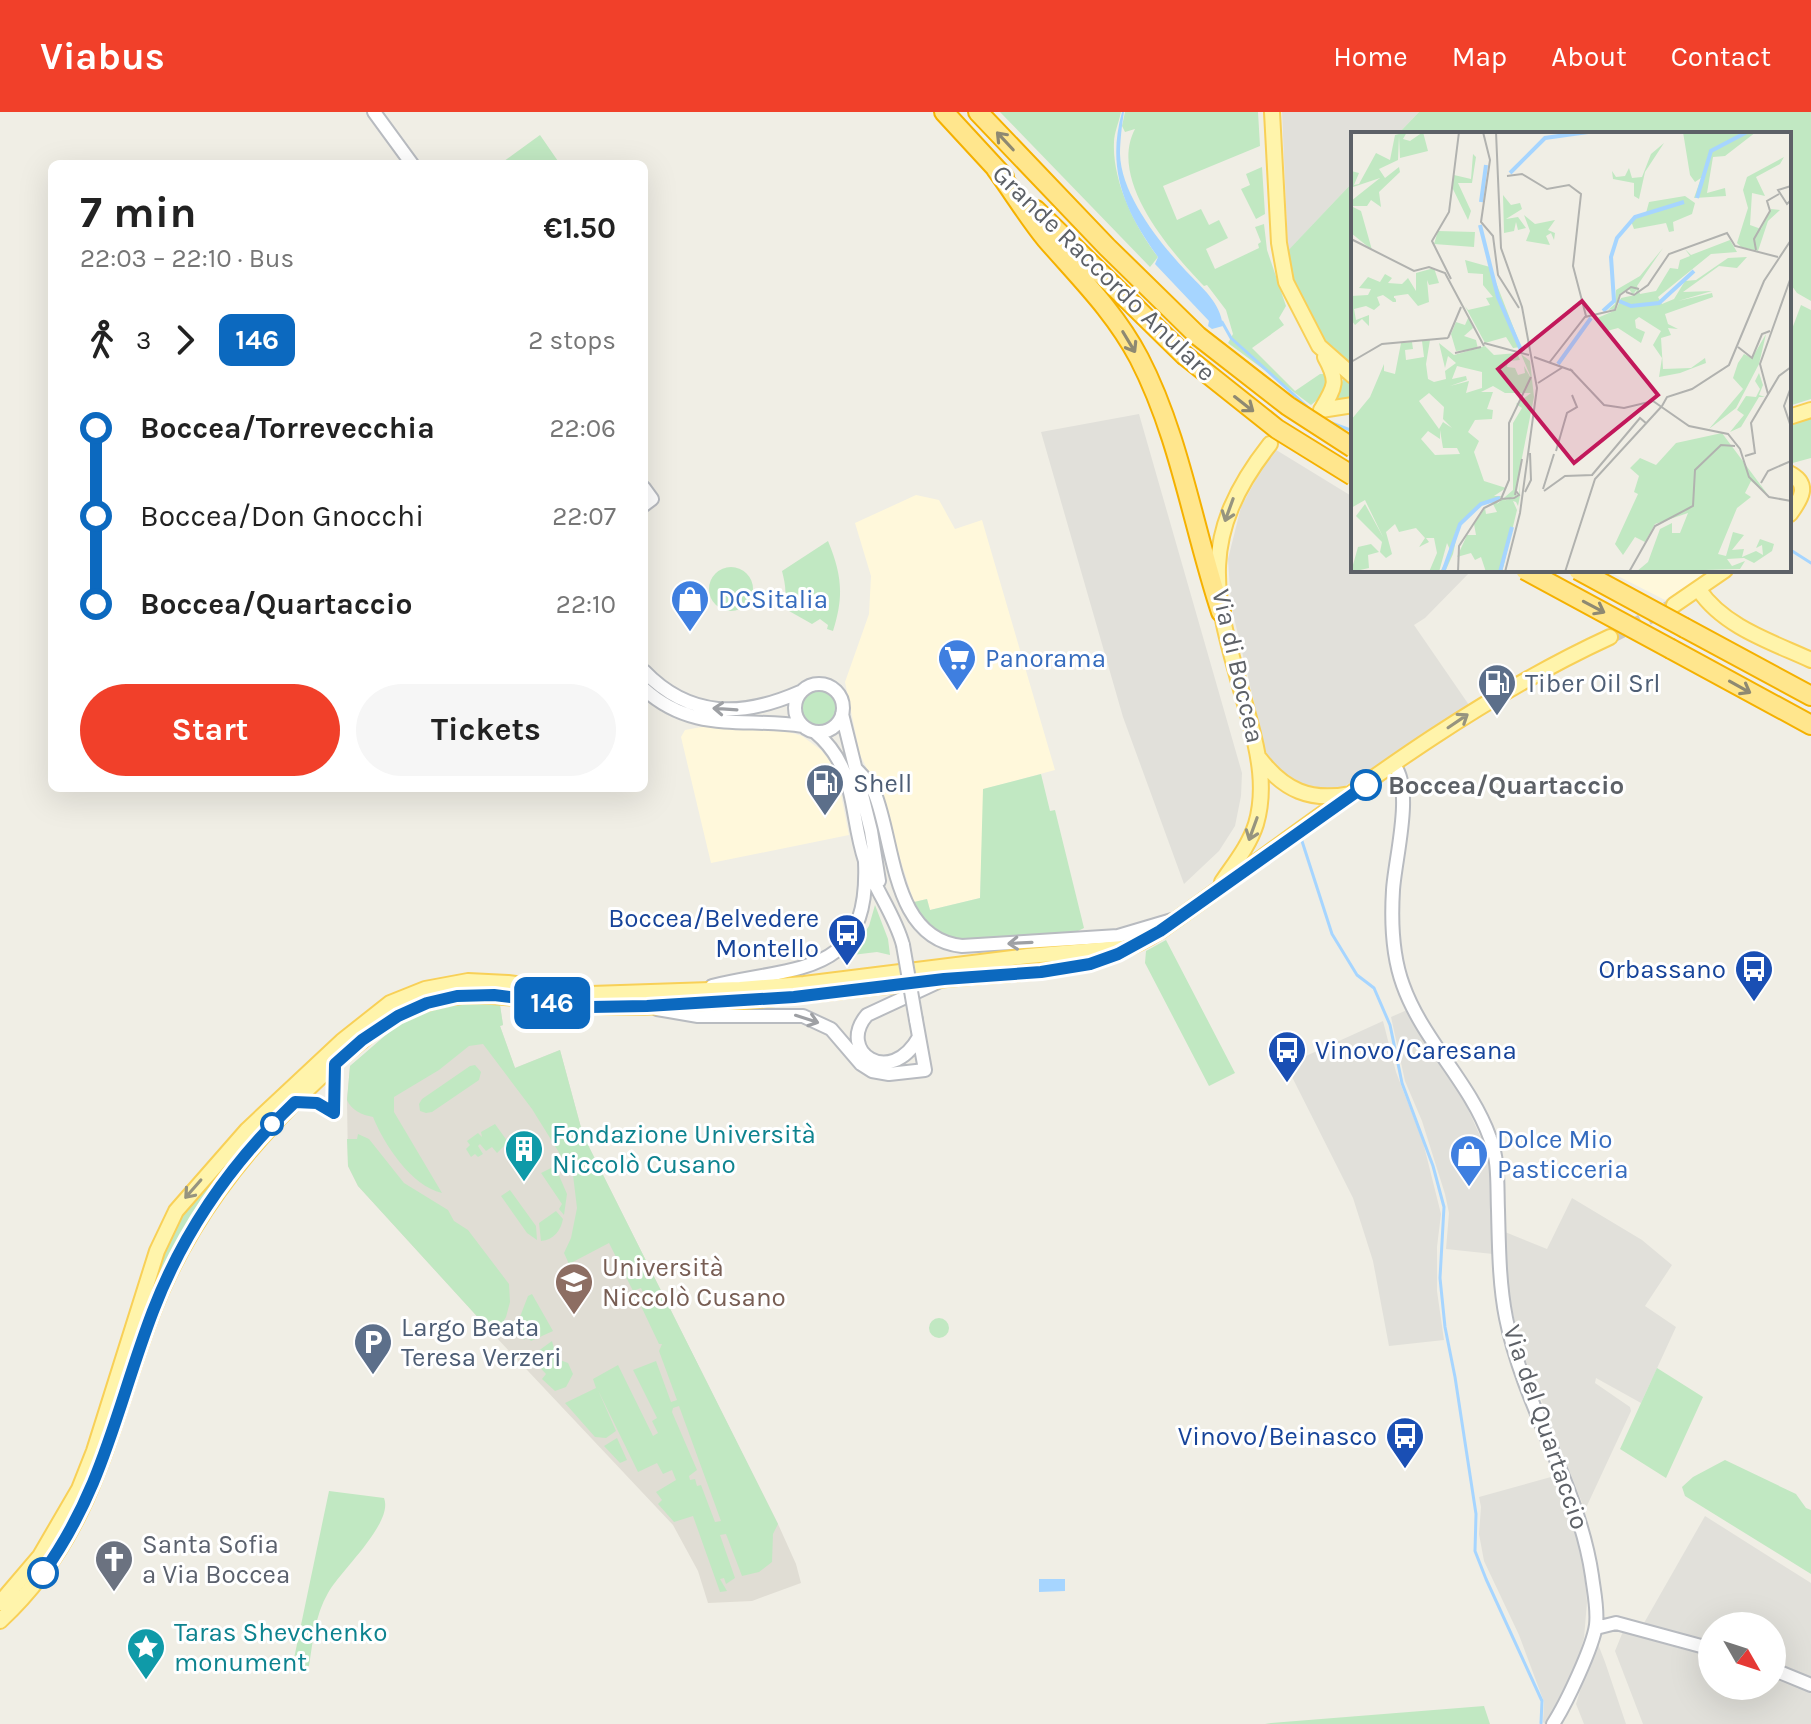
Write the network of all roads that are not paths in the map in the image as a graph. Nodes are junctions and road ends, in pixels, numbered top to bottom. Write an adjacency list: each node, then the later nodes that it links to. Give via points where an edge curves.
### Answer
1 (374, 112): 5 (street)
2 (944, 112): 6 (highway, Grande Raccordo Anulare)
3 (978, 112): 13 (highway, Grande Raccordo Anulare, one-way to 3, bridge, via 1198,336)
4 (1272, 112): 7 (main road, via 1283,270)
5 (409, 160)
6 (996, 169): 15 (highway, Grande Raccordo Anulare, one-way to 15, bridge, via 1184,355 1277,429); 24 (highway, one-way to 24, via 1044,236 1103,302 1138,356 1169,430)
7 (1319, 346): 8 (main road); 9 (main road, via 1335,382 1321,410)
8 (1351, 374)
9 (1351, 405)
10 (1811, 410): 11 (main road)
11 (1791, 416)
12 (1270, 444): 24 (main road, Via di Boccea, one-way to 24, via 1241,484 1225,522 1218,570)
13 (1351, 447)
14 (1791, 474): 17 (main road, via 1803,490)
15 (1351, 475)
16 (1811, 497): 18 (main road)
17 (1791, 511)
18 (1791, 512)
19 (1529, 572): 32 (highway, one-way to 32, bridge)
20 (1582, 572): 30 (highway, bridge)
21 (1722, 572): 22 (main road)
22 (1699, 590): 23 (main road); 26 (main road, via 1728,619)
23 (1674, 605)
24 (1221, 612): 34 (main road, Via di Boccea)
25 (1610, 637): 35 (main road, Via di Boccea, one-way to 25, via 1473,711)
26 (1811, 660)
27 (648, 674): 29 (street, one-way to 27, via 765,706 721,710 680,698)
28 (648, 692): 33 (street, via 681,714 708,722 773,722)
29 (800, 692): 31 (street, via 817,683 827,685 840,696); 33 (street, via 795,710)
30 (1811, 696)
31 (842, 714): 33 (street, via 830,729); 36 (street)
32 (1811, 725)
33 (809, 729): 38 (street, via 831,746 843,767)
34 (1260, 758): 37 (main road, Via di Boccea, via 1294,790 1323,796); 40 (main road, Via di Boccea, one-way to 40, via 1255,828)
35 (1394, 765): 37 (main road, Via di Boccea); 49 (street, Via del Quartaccio, via 1403,795 1393,892 1398,968 1415,1012 1472,1100 1492,1142 1507,1319 1582,1525)
36 (856, 769): 39 (street); 41 (street, one-way to 36, via 1118,936 962,946 940,941 908,908 875,795)
37 (1354, 793): 40 (main road, Via di Boccea)
38 (865, 862): 39 (street); 44 (street, via 861,915 834,953 804,968)
39 (879, 888): 46 (street, bridge, via 898,926)
40 (1217, 889): 41 (main road, Via di Boccea)
41 (1179, 918): 42 (main road, Via di Boccea)
42 (1132, 947): 43 (main road, Via di Boccea, via 1065,968); 44 (main road, Via di Boccea, via 804,984)
43 (944, 979): 45 (main road, Via di Boccea, via 794,997); 46 (street, via 867,1015 858,1036 865,1054 888,1063 908,1054)
44 (697, 990): 47 (main road, Via di Boccea, one-way to 47, via 591,994 459,982 396,1000 367,1019 247,1130 176,1211 157,1251 75,1498 40,1556)
45 (647, 1006): 46 (street, one-way to 46, via 698,1016 803,1016 831,1029 861,1064 889,1074 925,1070); 48 (main road, Via di Boccea, via 590,1007 485,994 437,1000 388,1021 312,1085 248,1150 200,1216 157,1301 82,1511 43,1573)
46 (919, 1037)
47 (0, 1603)
48 (0, 1621)
49 (1596, 1628): 50 (street, via 1616,1623); 53 (street, Via del Quartaccio)
50 (1698, 1645)
51 (1786, 1675): 52 (street)
52 (1811, 1685)
53 (1553, 1724)

